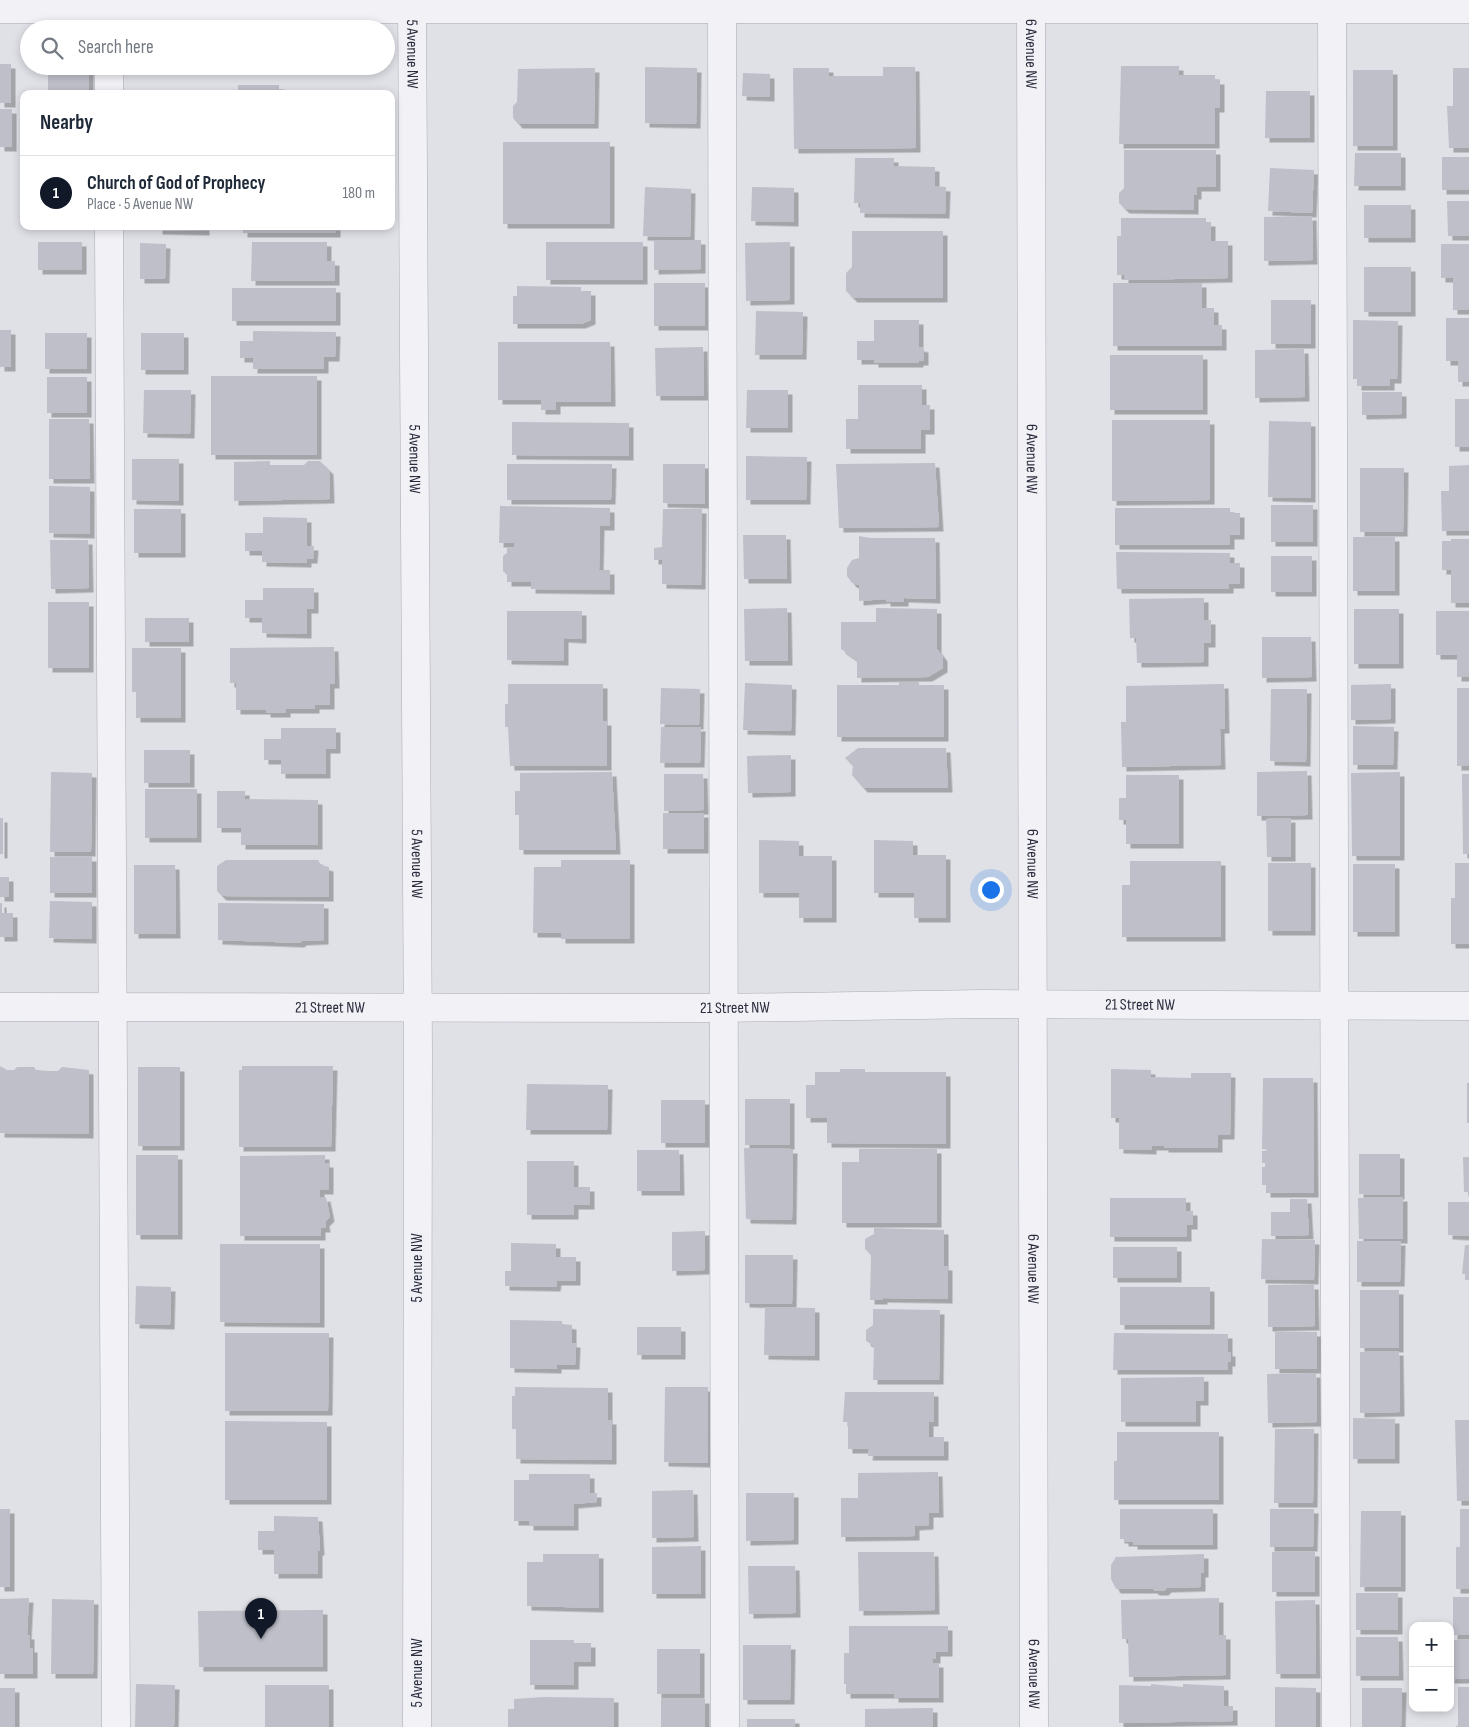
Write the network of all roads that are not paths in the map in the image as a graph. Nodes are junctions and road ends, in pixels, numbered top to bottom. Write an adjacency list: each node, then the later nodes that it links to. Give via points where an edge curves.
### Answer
1 (412, 4): 2 (street); 7 (street); 13 (street, 5 Avenue NW)
2 (722, 4): 3 (street); 17 (street)
3 (1031, 5): 4 (street); 11 (street, 6 Avenue NW)
4 (1332, 5): 6 (street); 12 (street)
5 (0, 9): 7 (street)
6 (1469, 9)
7 (109, 12)
8 (109, 75): 9 (street)
9 (109, 90)
10 (109, 230): 16 (street)
11 (1034, 1004): 12 (street, 21 Street NW); 17 (street, 21 Street NW); 21 (street, 6 Avenue NW)
12 (1333, 1005): 14 (street, 21 Street NW); 22 (street)
13 (417, 1006): 16 (street, 21 Street NW); 17 (street, 21 Street NW); 19 (street, 5 Avenue NW)
14 (1469, 1006)
15 (0, 1007): 16 (street, 21 Street NW)
16 (112, 1007): 18 (street)
17 (722, 1008): 20 (street)
18 (116, 1727)
19 (417, 1727)
20 (725, 1727)
21 (1034, 1727)
22 (1336, 1727)

